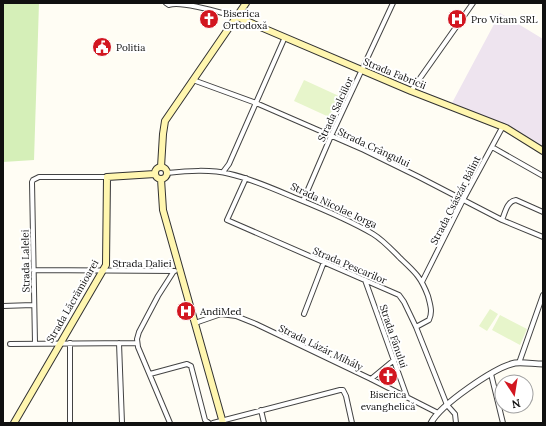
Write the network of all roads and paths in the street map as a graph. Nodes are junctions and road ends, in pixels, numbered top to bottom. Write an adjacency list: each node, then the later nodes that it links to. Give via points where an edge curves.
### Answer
1 (246, 3): 5 (main road)
2 (393, 3): 7 (street, Strada Salciilor)
3 (473, 3): 9 (street)
4 (167, 4): 5 (street, via 173,3)
5 (237, 17): 6 (main road, Strada Fabricii); 8 (main road)
6 (285, 37): 7 (main road, Strada Fabricii); 10 (street)
7 (362, 71): 9 (main road, Strada Fabricii); 12 (street, Strada Salciilor)
8 (193, 80): 10 (street, Strada Crângului); 16 (main road, via 165,121)
9 (411, 91): 11 (main road, Strada Fabricii)
10 (256, 103): 12 (street, Strada Crângului); 15 (street)
11 (503, 126): 13 (street, Strada Császár Bálint); 14 (main road, Strada Fabricii)
12 (331, 136): 25 (street, Strada Crângului, via 384,159); 26 (street, Strada Salciilor)
13 (492, 147): 21 (street); 25 (street, Strada Császár Bálint)
14 (543, 151)
15 (230, 164): 17 (street); 20 (street)
16 (161, 167): 18 (main road); 19 (main road, via 156,169)
17 (223, 172): 18 (street, Strada Nicolae Iorga); 20 (street, Strada Nicolae Iorga)
18 (167, 173): 24 (main road, via 165,178)
19 (155, 174): 22 (main road); 24 (main road)
20 (229, 174): 23 (street, Strada Nicolae Iorga)
21 (543, 176)
22 (107, 177): 31 (street, Strada Lalelei, via 35,178 32,182); 33 (main road, Strada Lăcrămioarei, via 106,261)
23 (246, 178): 26 (street, Strada Nicolae Iorga); 30 (street, Strada Pescarilor, via 227,220)
24 (161, 179): 32 (main road, via 163,210)
25 (463, 200): 28 (street, Strada Crângului); 35 (street, Strada Császár Bálint)
26 (303, 201): 35 (street, Strada Nicolae Iorga, via 373,234 417,274)
27 (543, 212): 28 (street, via 512,200)
28 (502, 220): 29 (street, Strada Crângului)
29 (543, 238)
30 (324, 262): 34 (street, Strada Pescarilor); 39 (street)
31 (33, 270): 33 (street, Strada Daliei); 37 (street, Strada Lalelei)
32 (177, 270): 33 (street, Strada Daliei); 40 (main road); 46 (street, via 161,290 138,335)
33 (102, 271): 43 (main road, Strada Lăcrămioarei)
34 (365, 280): 41 (street, Strada Pescarilor, via 399,295); 48 (street, Strada Fânului)
35 (422, 282): 41 (street, Strada Nicolae Iorga, via 431,313 429,320)
36 (543, 295): 49 (street)
37 (33, 305): 38 (street); 42 (street, Strada Lalelei)
38 (3, 306)
39 (304, 314)
40 (194, 322): 53 (street, Strada Lázár Mihály, via 221,314 236,316); 58 (main road)
41 (416, 327): 55 (street, Strada Pescarilor)
42 (35, 343): 43 (street); 47 (street)
43 (60, 343): 44 (street); 59 (main road, Strada Lăcrămioarei)
44 (70, 343): 45 (street); 60 (street)
45 (119, 343): 46 (street); 61 (street)
46 (137, 343): 51 (street)
47 (10, 344)
48 (394, 360): 53 (street); 54 (street, Strada Fânului)
49 (519, 363): 50 (street); 52 (street, via 510,364)
50 (543, 364)
51 (150, 374): 62 (street); 63 (street, via 187,364 191,366 205,420)
52 (491, 374): 55 (street); 69 (street)
53 (371, 379): 54 (street, Strada Lázár Mihály)
54 (407, 398): 57 (street, Strada Lázár Mihály)
55 (447, 405): 57 (street); 68 (street, Strada Pescarilor, via 454,414)
56 (260, 410): 58 (street); 65 (street); 66 (street, via 340,390 345,392)
57 (438, 413): 67 (street)
58 (222, 422): 64 (street)
59 (14, 423)
60 (70, 423)
61 (122, 423)
62 (170, 423)
63 (209, 423)
64 (212, 423)
65 (264, 423)
66 (352, 423)
67 (431, 423)
68 (456, 423)
69 (503, 423)

